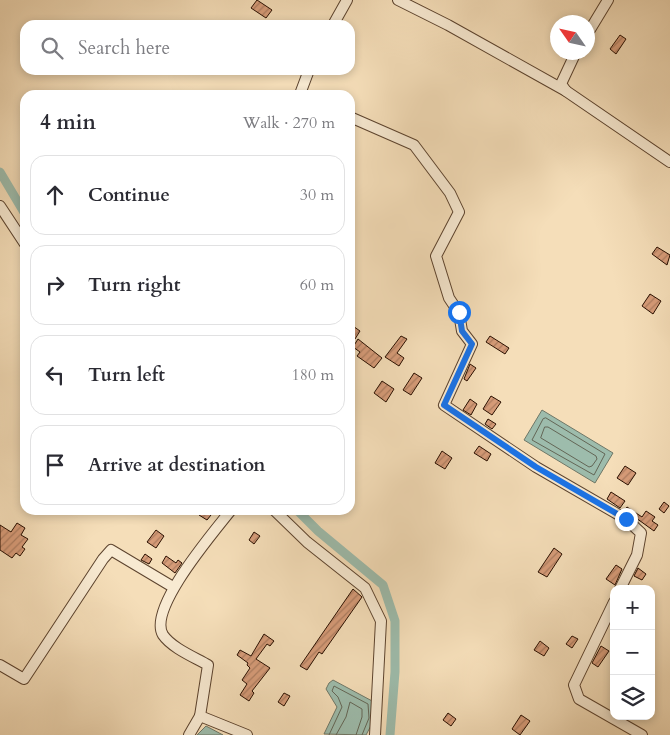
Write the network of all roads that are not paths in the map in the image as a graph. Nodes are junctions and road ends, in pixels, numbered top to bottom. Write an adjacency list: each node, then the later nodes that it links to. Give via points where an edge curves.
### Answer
1 (347, 0): 4 (street)
2 (398, 0): 9 (street)
3 (608, 0): 5 (street)
4 (336, 20)
5 (595, 21)
6 (572, 60): 9 (street, via 561,84)
7 (307, 75): 8 (street)
8 (302, 90)
9 (566, 90): 11 (street)
10 (355, 119): 16 (street, via 414,145 450,193 459,212 436,256 449,298 459,312 462,331 472,344 444,405 536,467 626,519 641,533 637,555)
11 (670, 162)
12 (0, 206): 13 (street)
13 (20, 236)
14 (227, 515): 17 (street)
15 (279, 515): 23 (street, via 307,542 365,588 382,621)
16 (622, 585)
17 (173, 587): 19 (street, via 112,550 24,679); 20 (street, via 159,621 170,642 208,665)
18 (610, 610): 24 (street, via 574,685 579,699)
19 (0, 665)
20 (200, 716): 21 (street); 22 (street)
21 (189, 735)
22 (247, 735)
23 (375, 735)
24 (642, 735)

